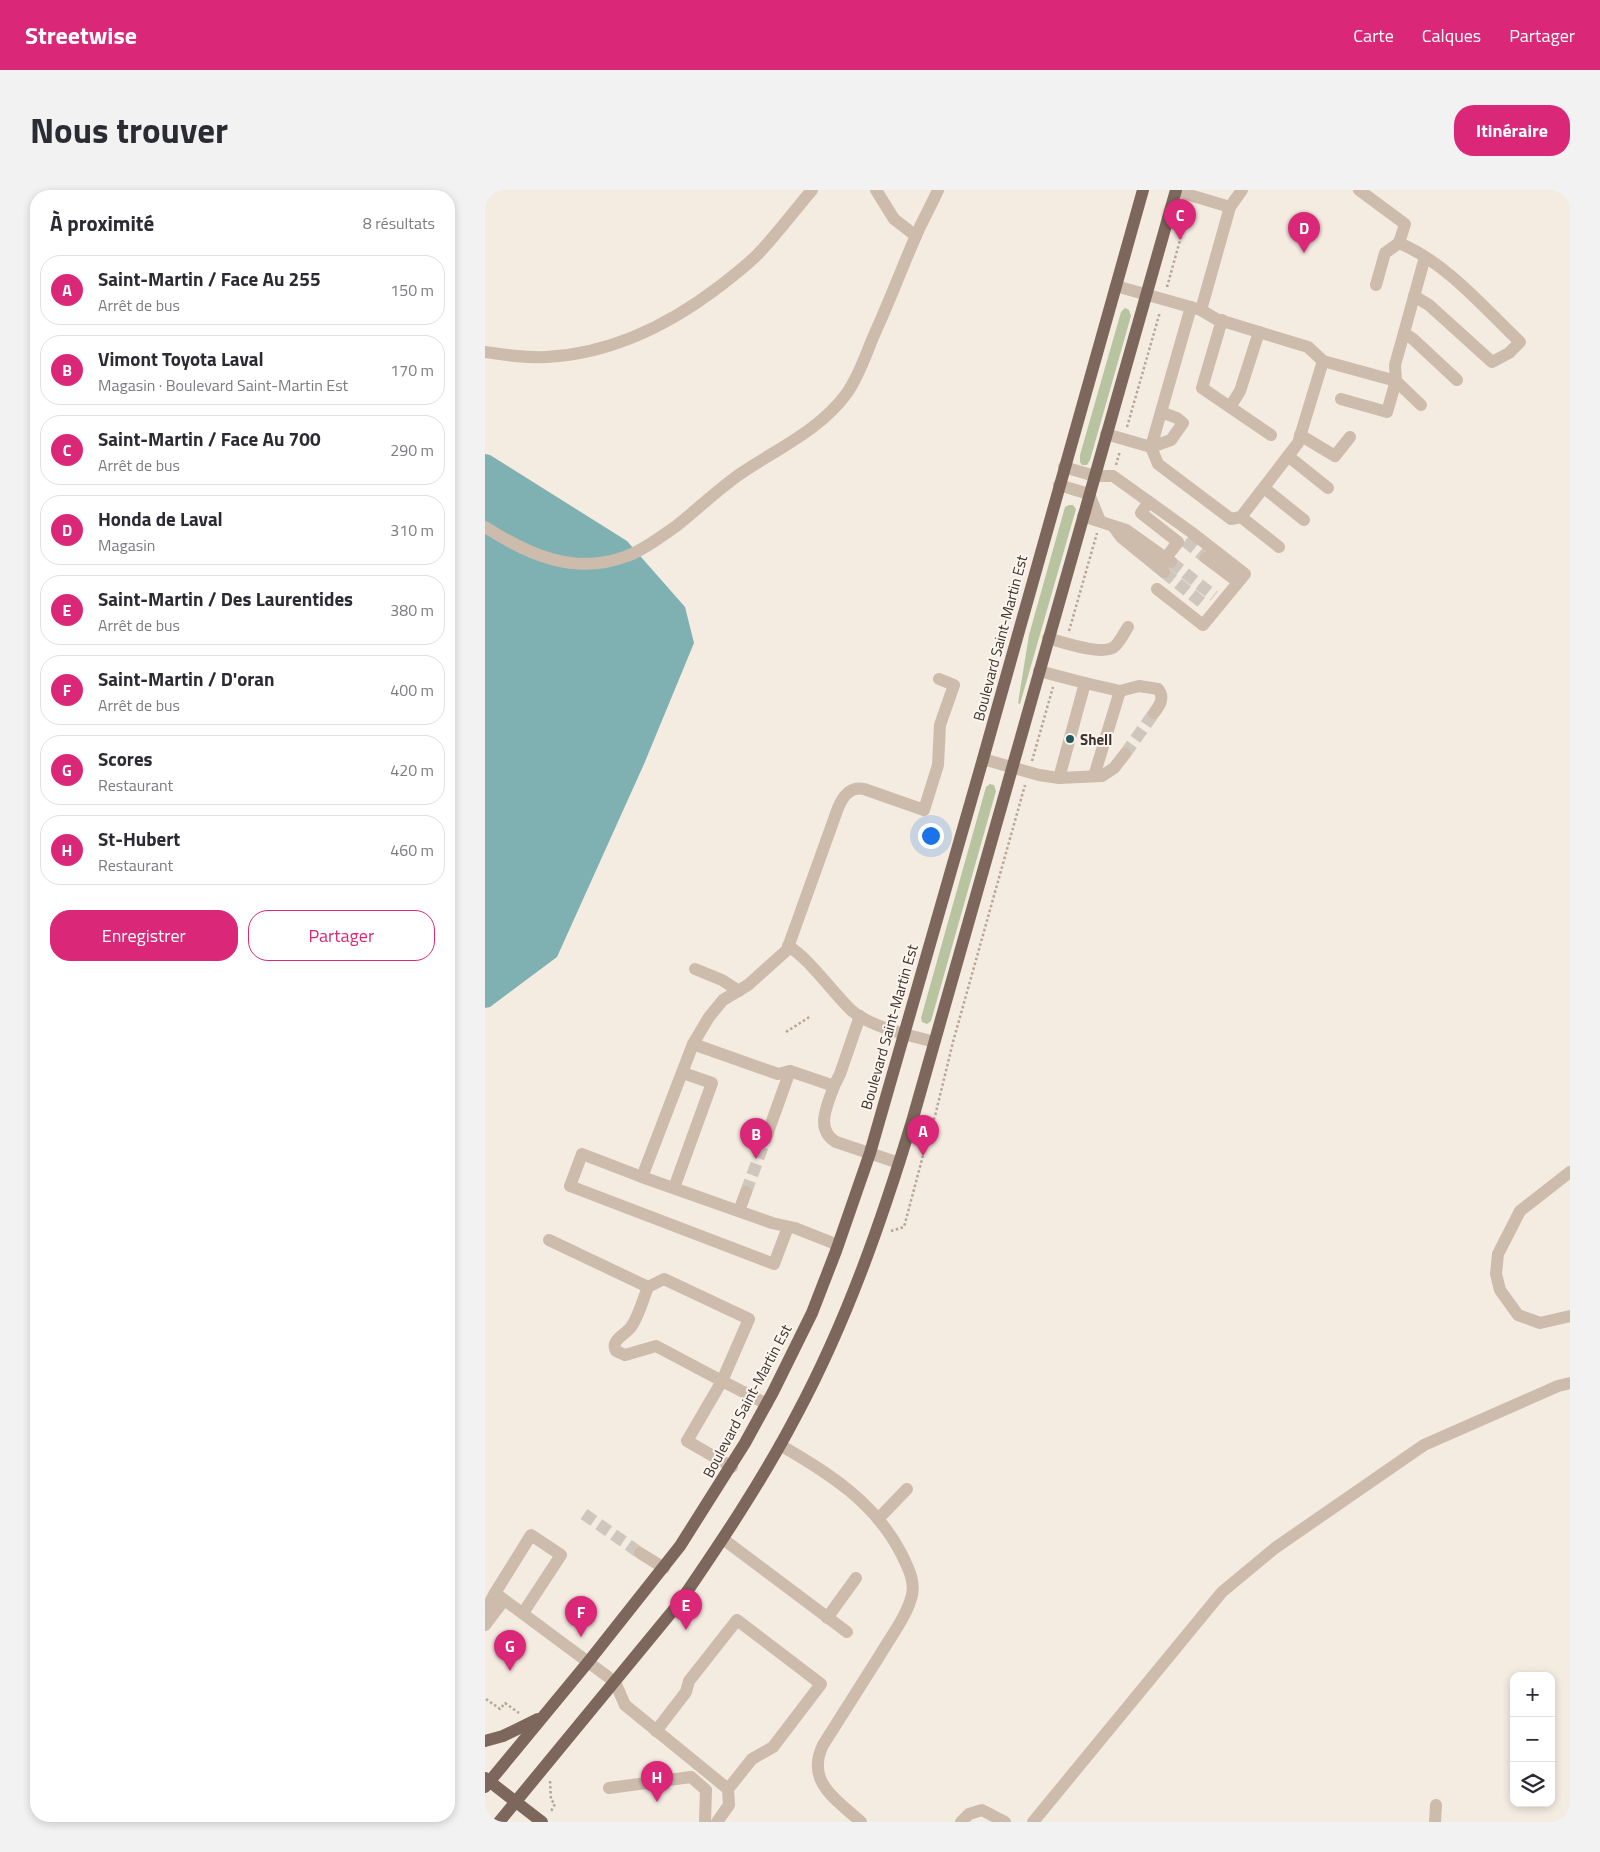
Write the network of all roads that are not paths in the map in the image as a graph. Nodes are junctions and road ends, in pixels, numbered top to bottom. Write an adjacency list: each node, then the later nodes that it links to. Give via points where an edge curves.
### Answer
1 (812, 190): 20 (lane, via 757,254 709,294 655,328 615,344 576,354 527,357)
2 (876, 190): 9 (lane, via 894,219)
3 (938, 190): 9 (lane)
4 (1143, 190): 13 (main road, Boulevard Saint-Martin Est)
5 (1176, 190): 8 (lane); 14 (main road)
6 (1242, 190): 8 (lane)
7 (1359, 190): 10 (lane, via 1405,224)
8 (1230, 207): 16 (lane)
9 (915, 236): 45 (lane, via 861,364 834,410 816,426 741,474 647,546 604,562 557,562 509,542)
10 (1399, 243): 11 (lane); 12 (lane, via 1385,253)
11 (1425, 256): 15 (lane); 15 (lane, via 1447,272 1520,342 1492,362 1429,304)
12 (1376, 285)
13 (1115, 286): 14 (lane); 34 (main road, Boulevard Saint-Martin Est)
14 (1146, 295): 16 (lane); 28 (main road)
15 (1414, 296): 19 (lane)
16 (1196, 309): 17 (lane); 27 (lane)
17 (1222, 320): 18 (lane); 26 (lane, via 1202,388)
18 (1259, 332): 21 (lane, via 1308,347); 26 (lane, via 1240,391)
19 (1404, 333): 22 (lane); 23 (lane, via 1395,366)
20 (485, 352)
21 (1323, 361): 23 (lane); 30 (lane)
22 (1457, 380)
23 (1396, 382): 24 (lane, via 1387,412); 25 (lane)
24 (1341, 400)
25 (1421, 405)
26 (1230, 407): 29 (lane)
27 (1161, 412): 32 (lane); 32 (lane, via 1183,423 1171,440)
28 (1106, 434): 32 (lane); 35 (main road)
29 (1271, 435)
30 (1300, 435): 31 (lane, via 1335,456); 33 (lane)
31 (1350, 437)
32 (1151, 448): 43 (lane, via 1158,464 1172,475 1231,519)
33 (1288, 456): 37 (lane); 38 (lane)
34 (1064, 467): 35 (lane); 36 (main road, Boulevard Saint-Martin Est)
35 (1095, 476): 39 (main road); 40 (lane, via 1113,476)
36 (1059, 485): 39 (lane); 60 (main road, Boulevard Saint-Martin Est)
37 (1264, 488): 43 (lane); 44 (lane)
38 (1328, 488)
39 (1089, 494): 42 (main road); 46 (lane)
40 (1149, 502): 41 (lane); 46 (lane, via 1141,513 1179,542 1165,565 1121,537 1113,526)
41 (1160, 510): 47 (lane); 50 (lane, via 1245,574)
42 (1083, 516): 46 (lane); 53 (main road)
43 (1241, 517): 48 (lane)
44 (1304, 520)
45 (485, 527)
46 (1098, 527)
47 (1185, 541)
48 (1279, 547)
49 (1206, 558): 50 (lane)
50 (1238, 582): 51 (lane, via 1214,604 1203,625)
51 (1157, 589)
52 (1128, 627): 53 (lane, via 1117,644 1106,650)
53 (1048, 638): 54 (main road)
54 (1039, 671): 56 (lane); 61 (main road)
55 (939, 679): 64 (lane, via 954,685 940,726 938,765 924,810 864,788 845,794)
56 (1085, 683): 57 (lane); 63 (lane)
57 (1120, 691): 58 (lane, via 1139,686 1158,690 1162,700); 62 (lane)
58 (1154, 713)
59 (1125, 754): 62 (lane, via 1105,775)
60 (983, 759): 61 (lane); 68 (main road, Boulevard Saint-Martin Est)
61 (1012, 767): 63 (lane); 69 (main road)
62 (1094, 776): 63 (lane)
63 (1059, 778)
64 (788, 946): 66 (lane, via 782,956); 67 (lane)
65 (695, 969): 66 (lane)
66 (739, 991): 70 (lane, via 717,1006)
67 (859, 1016): 68 (lane); 73 (lane)
68 (905, 1033): 69 (lane); 75 (main road, Boulevard Saint-Martin Est)
69 (934, 1042): 76 (main road)
70 (693, 1044): 71 (lane, via 778,1074); 72 (lane)
71 (790, 1071): 73 (lane); 74 (lane)
72 (683, 1073): 78 (lane); 79 (lane, via 712,1084)
73 (834, 1086): 75 (lane, via 824,1116 825,1131 836,1142)
74 (767, 1135)
75 (870, 1153): 76 (lane); 84 (main road, Boulevard Saint-Martin Est)
76 (899, 1163): 90 (main road, via 846,1312)
77 (1570, 1172): 86 (lane, via 1520,1212 1498,1254 1496,1274 1500,1290 1518,1314 1540,1323)
78 (642, 1177): 79 (lane); 82 (lane, via 582,1154 570,1186 774,1264)
79 (674, 1188): 81 (lane)
80 (746, 1192): 81 (lane)
81 (739, 1211): 82 (lane)
82 (787, 1226): 84 (lane)
83 (549, 1240): 85 (lane)
84 (838, 1245): 89 (main road, Boulevard Saint-Martin Est, via 812,1313)
85 (648, 1287): 87 (lane, via 664,1279 749,1319); 87 (lane, via 633,1324 615,1341 616,1351 625,1355 656,1346)
86 (1570, 1316)
87 (722, 1381): 89 (lane); 91 (lane, via 687,1440)
88 (1570, 1383): 121 (lane, via 1424,1445 1275,1548 1222,1592)
89 (767, 1404): 91 (main road, Boulevard Saint-Martin Est)
90 (780, 1446): 93 (lane, via 844,1485); 94 (main road)
91 (732, 1467): 96 (main road, Boulevard Saint-Martin Est)
92 (907, 1489): 93 (lane)
93 (878, 1518): 118 (lane, via 909,1570 913,1587 911,1599 899,1624 823,1745 817,1766 827,1791)
94 (723, 1539): 101 (lane); 105 (main road, via 680,1602)
95 (640, 1553): 96 (lane)
96 (664, 1568): 104 (main road, Boulevard Saint-Martin Est)
97 (856, 1578): 101 (lane)
98 (500, 1596): 99 (lane); 100 (lane); 100 (lane, via 531,1535 561,1555); 102 (lane)
99 (485, 1610)
100 (523, 1612): 104 (lane)
101 (827, 1618): 103 (lane)
102 (485, 1625)
103 (847, 1632)
104 (589, 1661): 105 (lane); 106 (main road, Boulevard Saint-Martin Est)
105 (615, 1682): 107 (lane, via 625,1705); 112 (main road)
106 (542, 1717): 108 (main road); 109 (main road, Boulevard Saint-Martin Est)
107 (656, 1731): 111 (lane); 111 (lane, via 686,1692 689,1681 737,1620 821,1684 773,1747 752,1759)
108 (485, 1741)
109 (487, 1782): 112 (main road)
110 (609, 1788): 116 (lane, via 691,1777 706,1790)
111 (728, 1789): 117 (lane, via 729,1806)
112 (516, 1801): 114 (main road); 115 (main road)
113 (1436, 1805): 122 (lane)
114 (499, 1822)
115 (542, 1822)
116 (705, 1822)
117 (717, 1822)
118 (861, 1822)
119 (961, 1822): 120 (lane, via 978,1810)
120 (1005, 1822)
121 (1033, 1822)
122 (1435, 1822)

